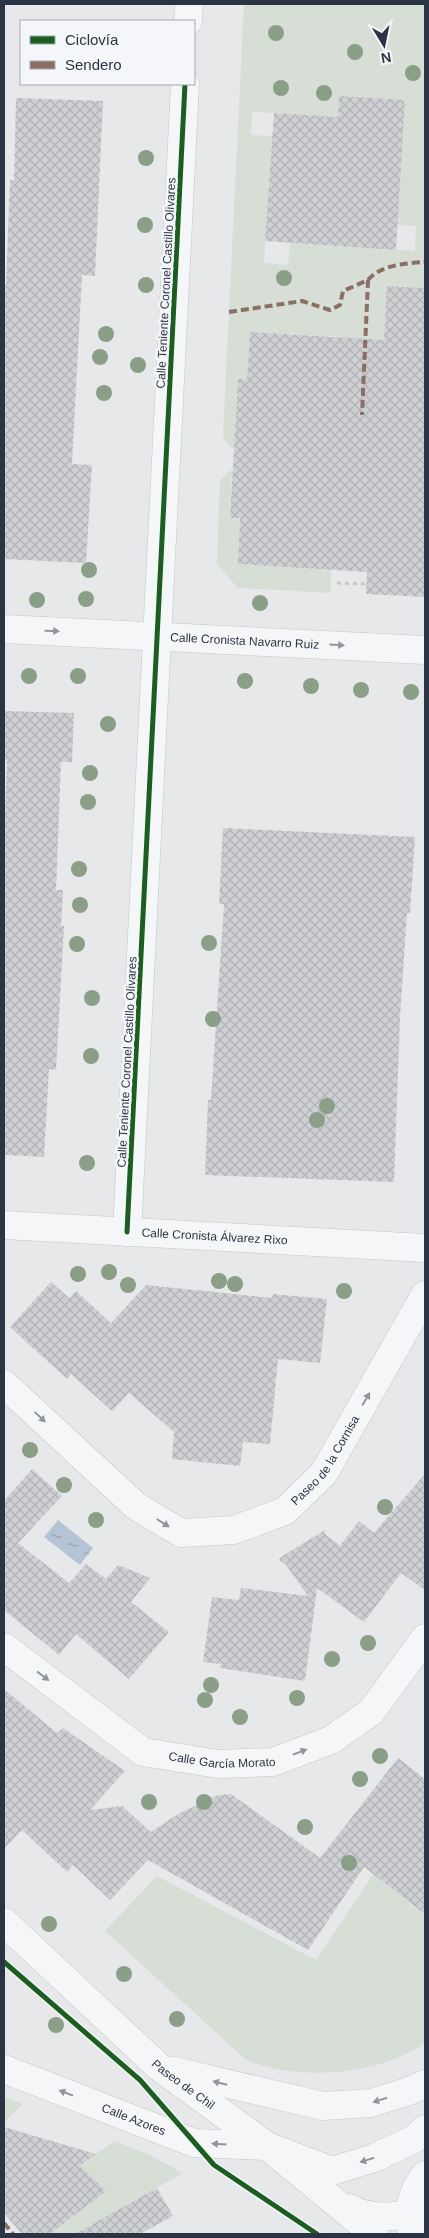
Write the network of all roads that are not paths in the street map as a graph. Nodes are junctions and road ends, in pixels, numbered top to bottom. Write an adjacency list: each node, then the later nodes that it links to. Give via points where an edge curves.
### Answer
1 (189, 4): 2 (street)
2 (188, 20)
3 (186, 85): 5 (street, Calle Teniente Coronel Castillo Olivares)
4 (4, 629): 5 (street, Calle Cronista Navarro Ruiz, one-way to 5)
5 (159, 636): 6 (street, Calle Cronista Navarro Ruiz, one-way to 6); 8 (street, Calle Teniente Coronel Castillo Olivares)
6 (425, 650)
7 (4, 1225): 8 (street, Calle Cronista Álvarez Rixo)
8 (128, 1232): 9 (street, Calle Cronista Álvarez Rixo)
9 (425, 1248)
10 (425, 1295): 11 (street, Paseo de la Cornisa, one-way to 10, via 136,1506 181,1534 234,1530 285,1511 324,1473)
11 (4, 1384)
12 (425, 1638): 13 (street, Calle García Morato, one-way to 12, via 143,1752 218,1764 273,1762 331,1740 371,1712)
13 (4, 1647)
14 (4, 1922): 15 (street, Paseo de Chil)
15 (159, 2067): 17 (street, one-way to 15, via 371,2103 323,2106); 19 (street, Paseo de Chil)
16 (4, 2069): 19 (street, Calle Azores, one-way to 16, via 194,2143)
17 (425, 2084)
18 (425, 2129): 19 (street, one-way to 19, via 414,2139 374,2158 332,2171)
19 (267, 2146): 21 (street, Paseo de Chil)
20 (425, 2175): 22 (street, via 414,2190)
21 (324, 2192): 22 (street, via 361,2215); 23 (street, Paseo de Chil)
22 (416, 2219)
23 (374, 2234)

